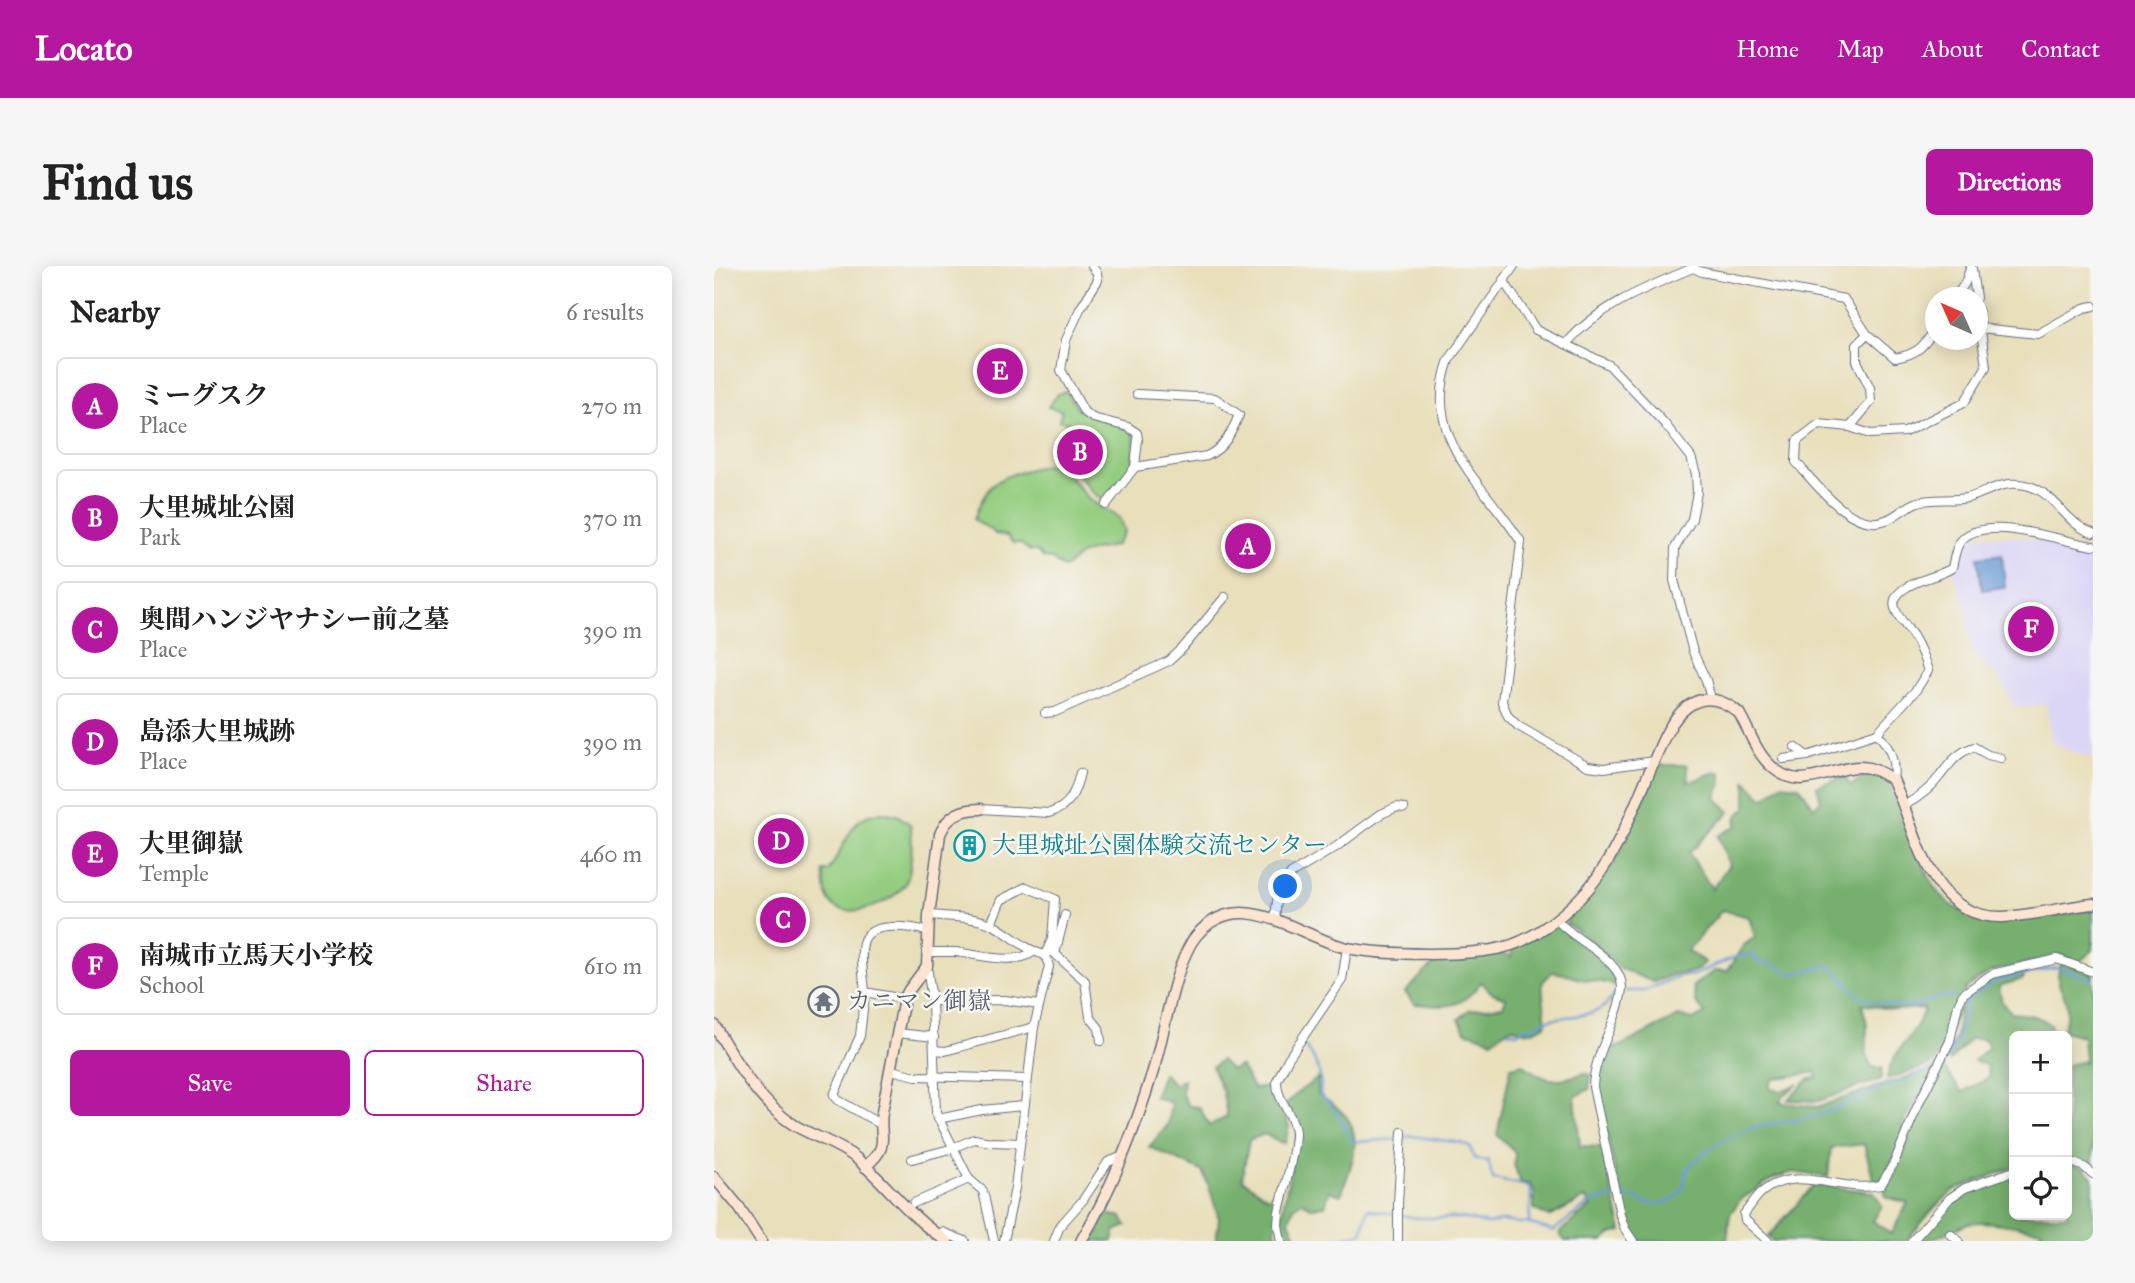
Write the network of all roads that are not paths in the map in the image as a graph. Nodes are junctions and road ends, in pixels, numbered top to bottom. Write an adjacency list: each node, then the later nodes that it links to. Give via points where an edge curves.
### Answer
1 (1091, 266): 16 (street, via 1098,280 1066,340 1061,370 1084,412 1137,433)
2 (1514, 266): 5 (street)
3 (1971, 266): 6 (street); 7 (street)
4 (1693, 267): 10 (street, via 1844,299); 11 (street, via 1619,302)
5 (1503, 280): 11 (street, via 1536,330); 28 (street, via 1449,360 1443,396 1449,442 1521,542 1502,702 1518,726 1588,766)
6 (1962, 287)
7 (1974, 287)
8 (2093, 306): 9 (street, via 2038,334)
9 (1988, 329)
10 (1867, 334): 12 (street, via 1895,358 1912,355); 15 (street, via 1857,344 1857,361 1870,388 1871,402)
11 (1566, 344): 21 (street, via 1609,365 1691,457 1697,492 1692,519 1675,548 1674,580)
12 (1925, 345)
13 (1983, 350): 15 (street, via 1986,368 1964,403 1905,432 1870,434)
14 (1137, 394): 16 (street, via 1215,398 1239,415 1230,436 1207,456)
15 (1850, 427): 18 (street, via 1819,424 1797,441 1796,462 1855,519 1879,522 1916,503 1968,498 2018,483 2045,492 2078,526)
16 (1135, 467): 17 (street)
17 (1106, 505)
18 (2093, 533)
19 (2093, 546): 23 (street, via 1999,529 1976,531 1961,540 1952,568 1907,586 1894,604 1896,614 1919,646 1928,671)
20 (1225, 597): 22 (street, via 1169,661)
21 (1711, 699): 28 (street, via 1694,702 1682,711); 30 (street, via 1725,702 1739,713 1765,760 1791,779 1860,767)
22 (1045, 713)
23 (1877, 733): 25 (street); 30 (street, via 1894,761)
24 (1795, 747): 25 (street)
25 (1807, 756): 27 (street)
26 (2001, 758): 31 (street, via 1969,748)
27 (1783, 759)
28 (1654, 761): 38 (street, via 1595,880)
29 (1080, 773): 33 (street, via 1073,797 1059,810)
30 (1893, 780): 31 (street)
31 (1905, 805): 34 (street, via 1936,881 1964,909 2005,916)
32 (1404, 808): 37 (street, via 1381,814 1291,874 1278,892)
33 (981, 809): 35 (street, via 962,810 944,823)
34 (2093, 904)
35 (929, 915): 39 (street); 40 (street)
36 (1065, 915): 44 (street, via 1056,950)
37 (1275, 919): 41 (street); 66 (street, via 1239,913 1205,927 1195,938)
38 (1556, 919): 41 (street, via 1506,947 1478,952); 86 (street, via 1620,974 1622,987 1593,1087 1615,1191)
39 (991, 924): 43 (street); 44 (street, via 998,903 1026,887 1055,899)
40 (927, 931): 42 (street); 47 (street, via 906,926 871,931 863,947)
41 (1347, 947): 84 (street, via 1342,980 1277,1081 1295,1136 1279,1212)
42 (926, 952): 43 (street, via 995,958); 45 (street)
43 (1033, 952): 44 (street)
44 (1048, 952): 50 (street); 55 (street, via 1085,981 1090,1017 1099,1028)
45 (927, 967): 48 (street); 49 (street)
46 (2093, 972): 77 (street, via 2057,959 1992,974 1963,994 1950,1041 1881,1185 1859,1188 1804,1179 1775,1184 1744,1214)
47 (865, 992): 48 (street); 62 (street, via 860,1036 834,1096)
48 (904, 999): 53 (street)
49 (932, 1001): 50 (street, via 1005,1000); 54 (street)
50 (1039, 1005): 52 (street)
51 (714, 1025): 69 (street, via 743,1072 776,1111 840,1147)
52 (1034, 1027): 56 (street); 59 (street)
53 (898, 1033): 54 (street); 57 (street)
54 (933, 1037): 56 (street)
55 (1101, 1041)
56 (934, 1050): 58 (street)
57 (891, 1070): 58 (street); 62 (street)
58 (935, 1076): 59 (street); 61 (street)
59 (1027, 1079): 60 (street)
60 (1023, 1106): 61 (street); 64 (street)
61 (938, 1119): 65 (street)
62 (880, 1124): 69 (street, via 880,1152)
63 (1402, 1135): 85 (street)
64 (1020, 1143): 65 (street, via 974,1139); 81 (street)
65 (954, 1147): 67 (street); 73 (street)
66 (1121, 1157): 82 (street, via 1108,1162 1060,1226); 83 (street)
67 (912, 1159)
68 (2072, 1162): 71 (street)
69 (865, 1167): 76 (street)
70 (2009, 1173): 87 (street, via 1950,1198)
71 (2093, 1174)
72 (714, 1177): 78 (street)
73 (969, 1179): 74 (street); 80 (street, via 983,1191)
74 (914, 1203)
75 (1950, 1234): 88 (street)
76 (943, 1239): 79 (street, via 942,1232)
77 (1765, 1240)
78 (761, 1241)
79 (965, 1241)
80 (994, 1241)
81 (1004, 1241)
82 (1054, 1241)
83 (1081, 1241)
84 (1281, 1241)
85 (1398, 1241)
86 (1633, 1241)
87 (1912, 1241)
88 (1959, 1241)

